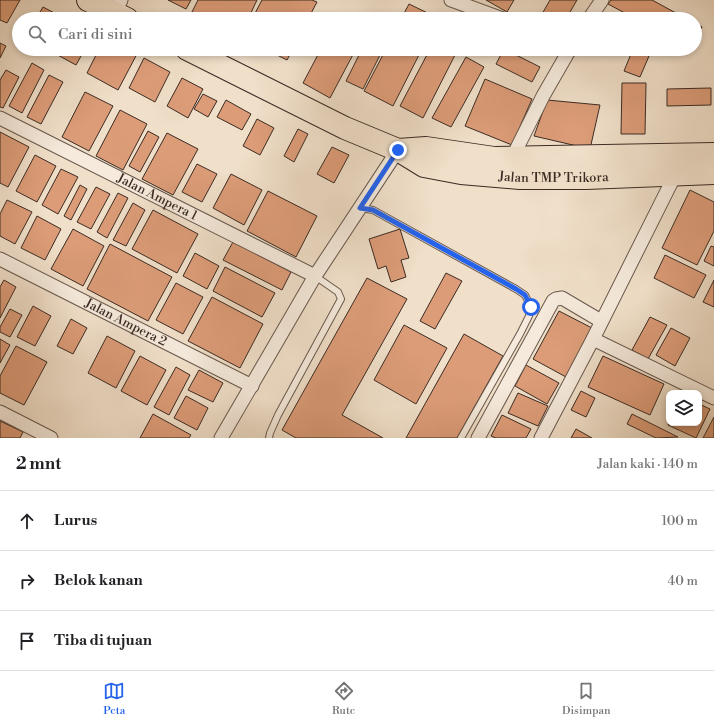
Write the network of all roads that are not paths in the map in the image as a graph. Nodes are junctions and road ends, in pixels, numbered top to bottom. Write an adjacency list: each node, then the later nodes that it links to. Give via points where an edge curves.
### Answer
1 (88, 0): 4 (highway)
2 (451, 0): 5 (street)
3 (602, 0): 6 (street)
4 (121, 11)
5 (484, 12)
6 (594, 12)
7 (201, 56): 10 (highway, Jalan TMP Trikora, via 344,128)
8 (566, 56): 13 (street)
9 (0, 118): 18 (street, Jalan Ampera 1)
10 (398, 150): 13 (highway, Jalan TMP Trikora, via 426,148 494,158); 15 (highway, Jalan TMP Trikora, via 424,166 520,178); 16 (street)
11 (714, 154): 12 (highway, Jalan TMP Trikora)
12 (684, 155): 13 (highway, Jalan TMP Trikora); 15 (street)
13 (512, 158)
14 (714, 172): 15 (highway, Jalan TMP Trikora)
15 (675, 175): 19 (street)
16 (360, 208): 18 (street); 27 (lane, via 373,210 500,280 525,295 531,307 520,334)
17 (0, 260): 21 (street, Jalan Ampera 2)
18 (315, 276): 21 (street); 26 (lane, via 338,292 341,299 278,414)
19 (601, 321): 20 (street); 28 (street, via 562,298 553,301)
20 (593, 339): 22 (street); 29 (street)
21 (252, 386): 25 (street)
22 (714, 398)
23 (0, 412): 24 (street)
24 (51, 438)
25 (221, 438)
26 (269, 438)
27 (461, 438)
28 (478, 438)
29 (541, 438)

